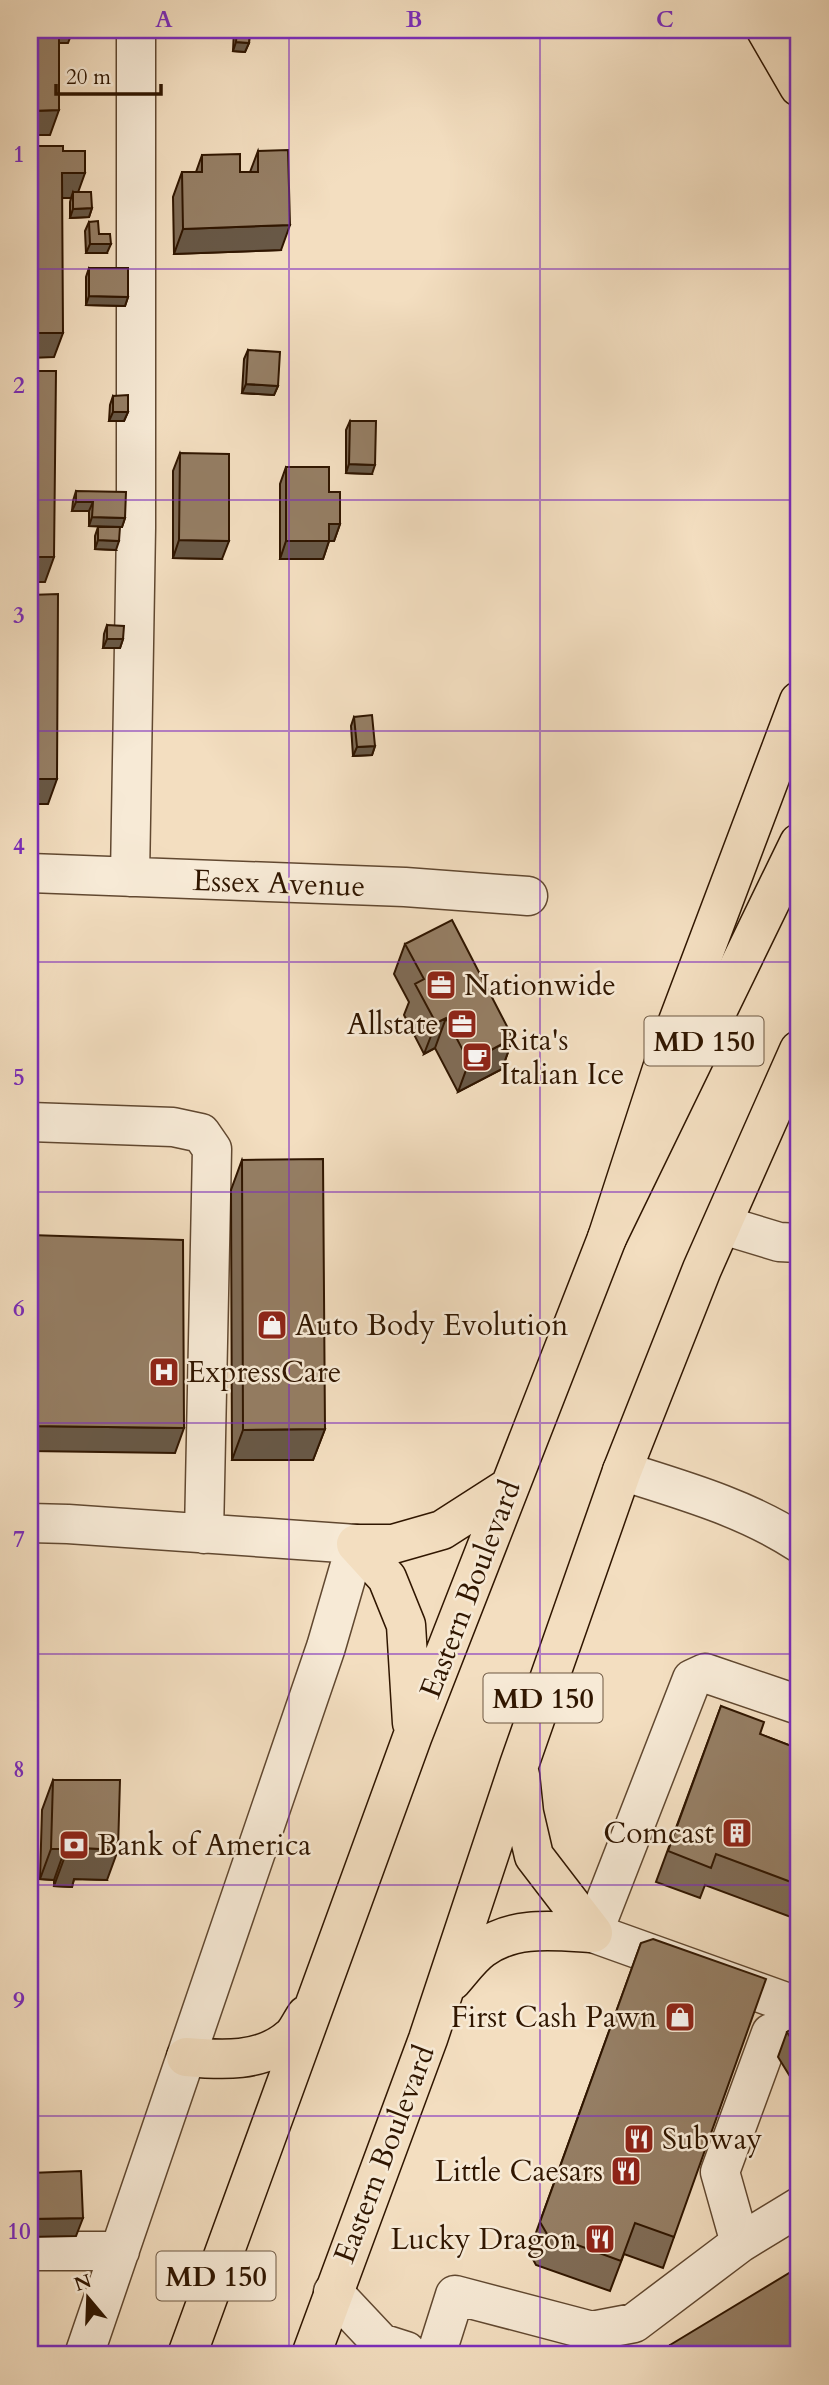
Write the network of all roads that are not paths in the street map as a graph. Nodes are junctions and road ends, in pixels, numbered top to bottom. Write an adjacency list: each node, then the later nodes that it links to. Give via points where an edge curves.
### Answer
1 (136, 30): 7 (street, via 136,528)
2 (766, 30): 3 (main road)
3 (799, 87)
4 (799, 701): 12 (main road, via 674,1032)
5 (799, 843): 12 (main road, Eastern Boulevard / MD 150)
6 (30, 873): 7 (street, Essex Avenue)
7 (130, 877): 8 (street, Essex Avenue)
8 (528, 896)
9 (799, 1050): 11 (main road, Eastern Boulevard / MD 150)
10 (30, 1122): 17 (street, via 173,1127 201,1133 212,1149)
11 (723, 1225): 13 (street, via 779,1242); 14 (main road, Eastern Boulevard / MD 150)
12 (607, 1238): 15 (main road, Eastern Boulevard / MD 150)
13 (799, 1243)
14 (622, 1471): 18 (street, via 761,1521); 22 (main road, Eastern Boulevard / MD 150)
15 (509, 1487): 19 (main road, via 442,1530 393,1544); 21 (main road, Eastern Boulevard / MD 150)
16 (30, 1523): 17 (street)
17 (204, 1534): 19 (street)
18 (799, 1543)
19 (356, 1544): 21 (main road, via 387,1578 406,1625); 27 (street, via 326,1647)
20 (799, 1705): 23 (street, via 705,1673 692,1679)
21 (413, 1735): 25 (main road, Eastern Boulevard / MD 150)
22 (519, 1765): 23 (main road, via 534,1856); 24 (main road, Eastern Boulevard / MD 150)
23 (593, 1933): 24 (main road, via 507,1935 480,1949); 26 (street, via 794,2005)
24 (444, 1991): 32 (main road, Eastern Boulevard / MD 150)
25 (317, 1999): 27 (main road, via 291,2037 259,2056); 34 (main road, Eastern Boulevard / MD 150)
26 (785, 2022): 29 (street, via 720,2172)
27 (186, 2057): 31 (street)
28 (799, 2207): 29 (street)
29 (740, 2243): 37 (street, via 634,2323 592,2331 455,2295)
30 (30, 2251): 31 (street)
31 (120, 2251): 33 (street)
32 (333, 2292): 35 (main road, Eastern Boulevard / MD 150); 36 (street, via 381,2343)
33 (84, 2355)
34 (187, 2355)
35 (311, 2355)
36 (409, 2355)
37 (436, 2355)

